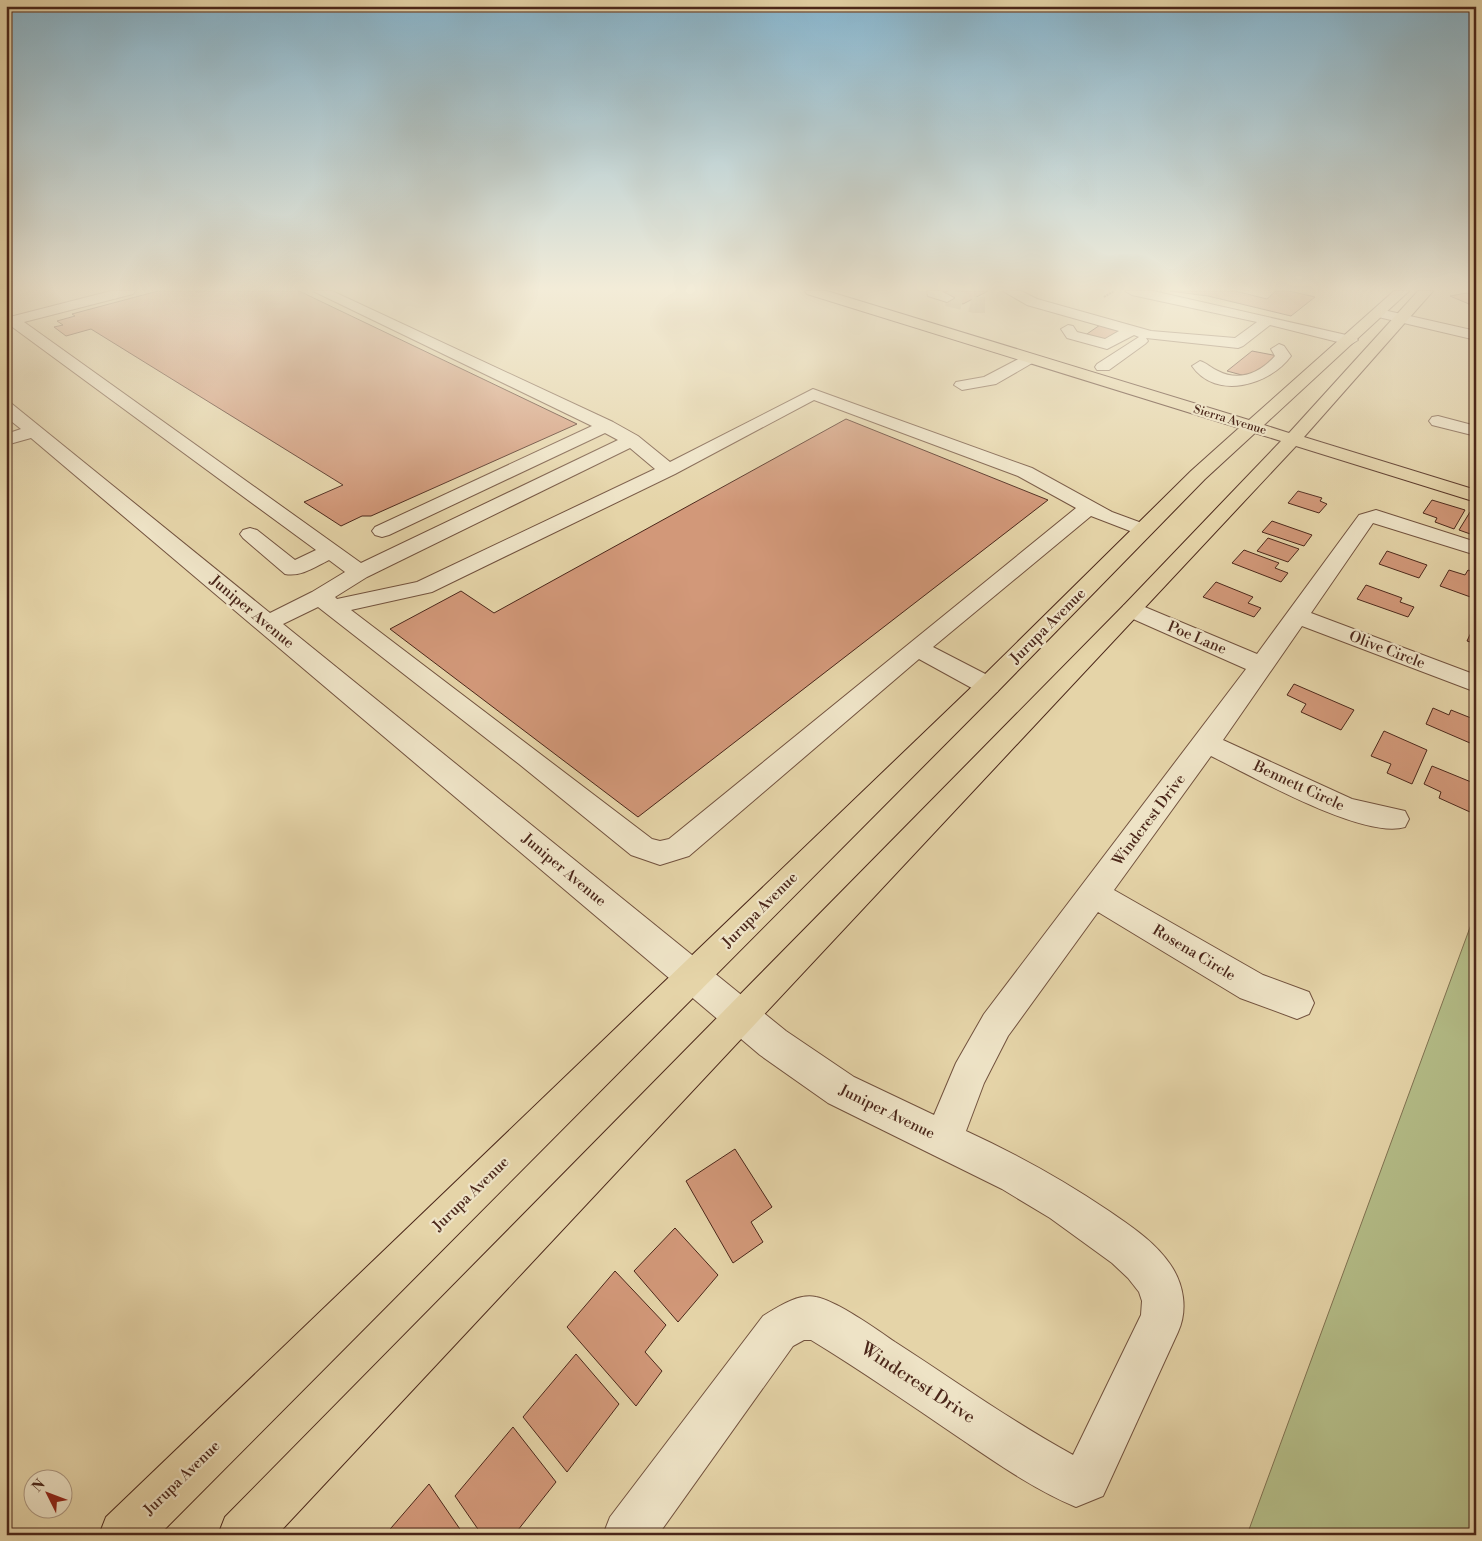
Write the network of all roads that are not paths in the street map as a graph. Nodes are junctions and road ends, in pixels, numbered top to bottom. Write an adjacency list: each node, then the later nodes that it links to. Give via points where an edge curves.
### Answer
1 (63, 363): 31 (street)
2 (473, 363): 16 (street)
3 (1022, 363): 12 (street, via 982,385)
4 (1042, 363): 15 (main road, Sierra Avenue)
5 (1090, 363): 11 (main road, Sierra Avenue)
6 (1109, 363): 11 (street)
7 (1278, 363): 10 (street, via 1258,379 1241,382 1209,374)
8 (1325, 363): 15 (main road, Jurupa Avenue)
9 (1360, 363): 19 (main road)
10 (1200, 366)
11 (1103, 367): 15 (main road, Sierra Avenue)
12 (962, 385)
13 (6, 408): 17 (street, Juniper Avenue)
14 (1438, 421): 18 (street)
15 (1259, 422): 19 (main road, Sierra Avenue); 28 (main road, Jurupa Avenue)
16 (607, 426): 21 (street); 25 (street)
17 (34, 431): 20 (street); 39 (street, Juniper Avenue)
18 (1476, 431)
19 (1296, 434): 23 (main road, Sierra Avenue); 24 (main road, Sierra Avenue); 37 (main road)
20 (6, 440)
21 (632, 440): 22 (street); 27 (street)
22 (668, 470): 26 (street, via 813,394 1025,472); 36 (street, via 424,587)
23 (1476, 480)
24 (1476, 496)
25 (438, 506): 27 (street); 29 (street)
26 (1090, 508): 28 (street); 40 (street)
27 (466, 520): 35 (street)
28 (1143, 530): 43 (main road, Jurupa Avenue)
29 (382, 531)
30 (250, 534): 34 (street)
31 (310, 537): 33 (street); 34 (street)
32 (1476, 549): 38 (street, Windcrest Drive, via 1376,516 1366,519)
33 (331, 552): 34 (street, via 293,569); 35 (street)
34 (274, 553)
35 (359, 572): 36 (street)
36 (326, 602): 39 (street); 40 (street, via 642,846 660,853 678,848)
37 (1132, 610): 41 (street, Poe Lane); 49 (main road)
38 (1298, 616): 41 (street, Windcrest Drive); 42 (street, Olive Circle)
39 (266, 624): 47 (street, Juniper Avenue)
40 (917, 648): 43 (street)
41 (1262, 666): 44 (street, Windcrest Drive)
42 (1476, 684)
43 (988, 686): 47 (main road, Jurupa Avenue)
44 (1206, 743): 45 (street, Bennett Circle, via 1346,809); 46 (street, Windcrest Drive)
45 (1395, 819)
46 (1094, 894): 48 (street, Rosena Circle, via 1252,988); 50 (street, Windcrest Drive, via 988,1038)
47 (693, 977): 49 (street, Juniper Avenue); 52 (main road, Jurupa Avenue)
48 (1297, 1003)
49 (741, 1017): 50 (street, Juniper Avenue, via 790,1056 841,1090); 53 (main road)
50 (943, 1140): 51 (street, Juniper Avenue, via 1016,1175 1064,1204 1127,1248)
51 (1156, 1280): 54 (street, Windcrest Drive, via 1163,1301 1163,1317 1086,1479 1076,1483 1026,1455 859,1344 815,1318 800,1319 778,1331)
52 (124, 1535)
53 (243, 1535)
54 (628, 1535)

